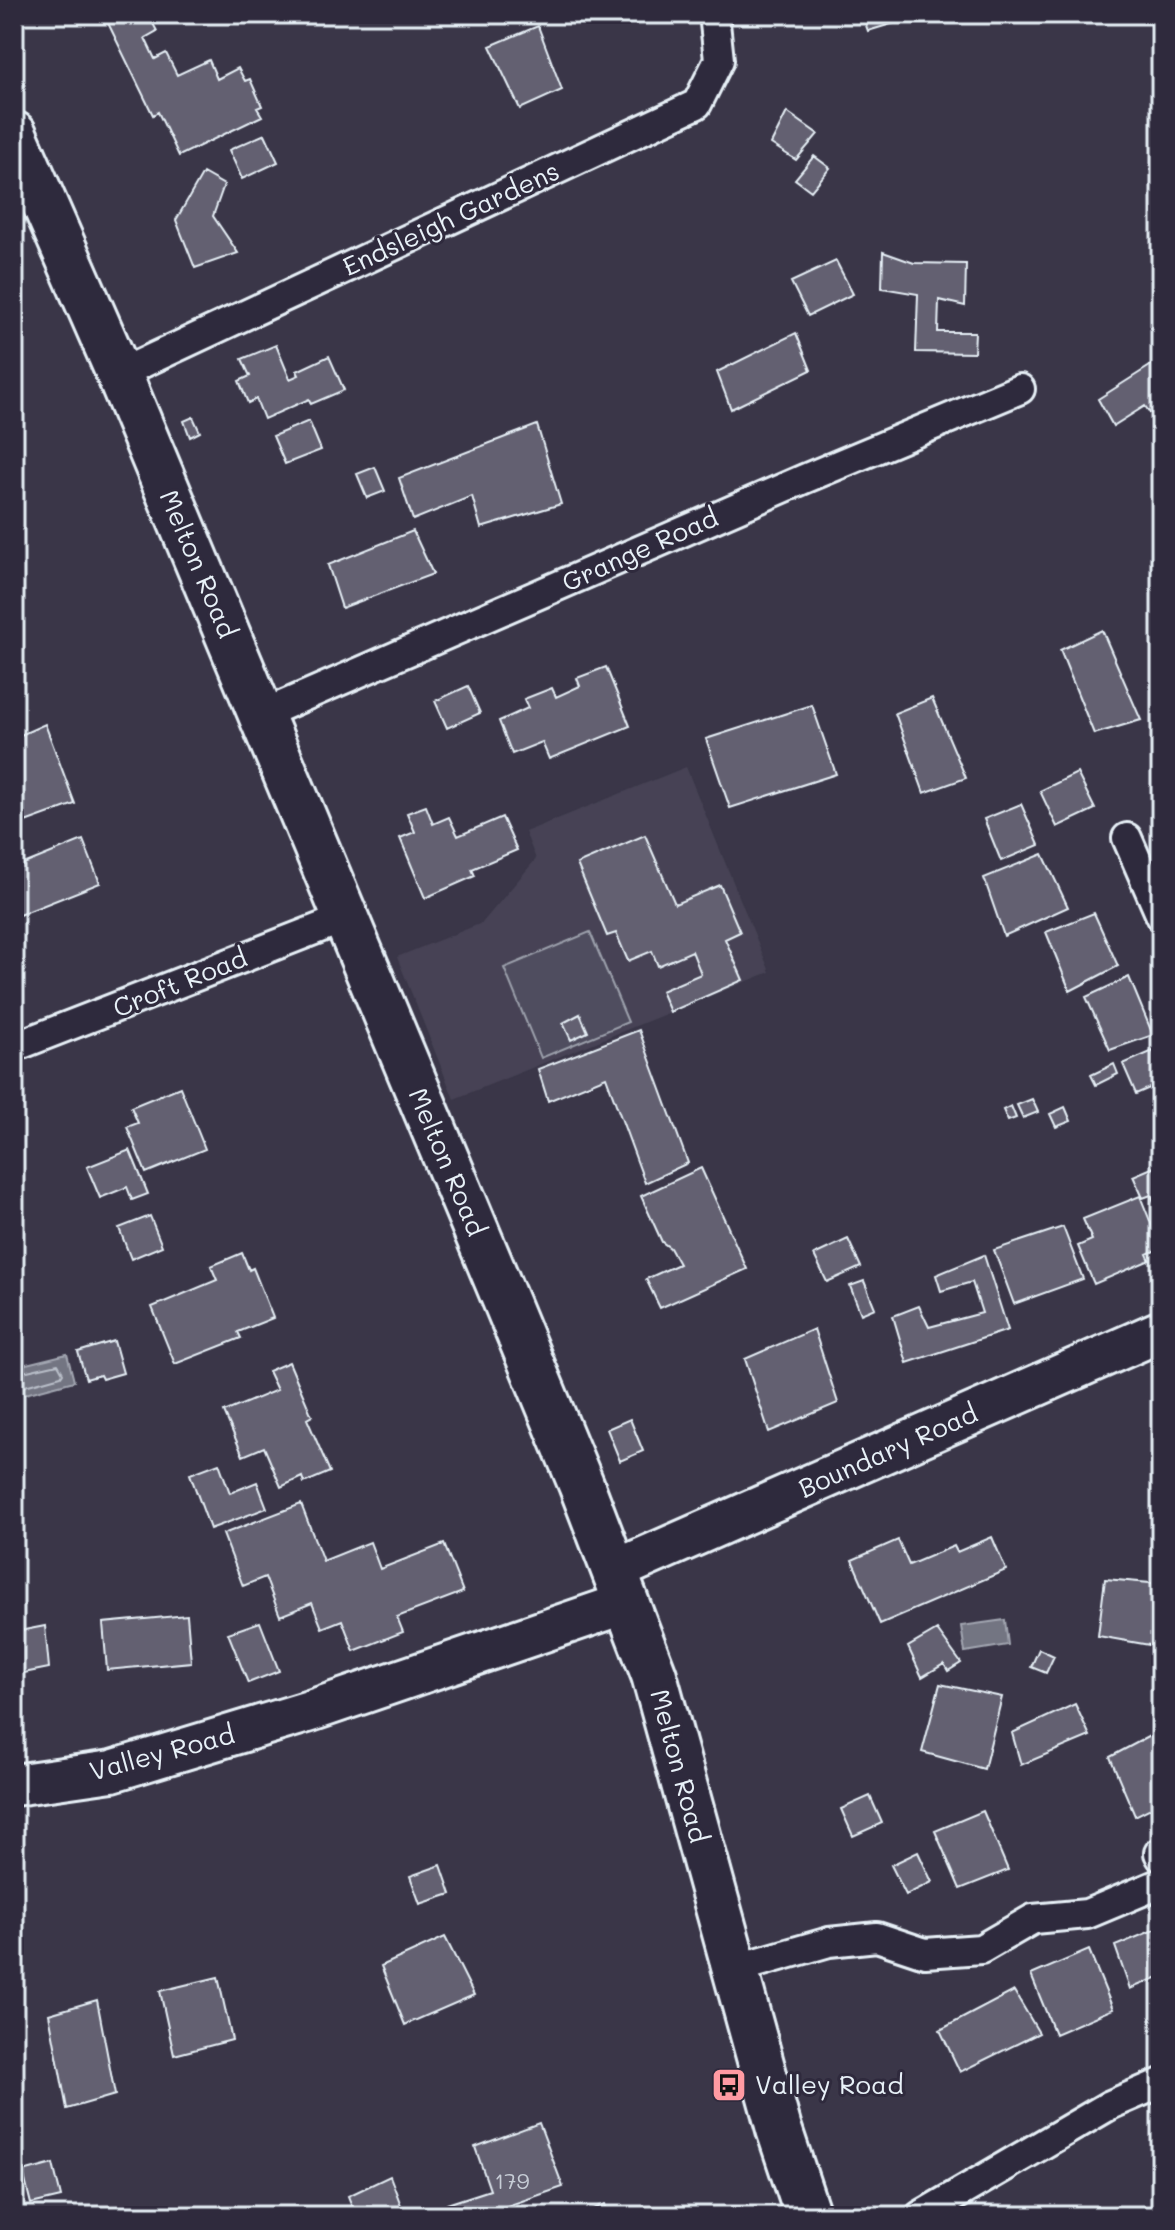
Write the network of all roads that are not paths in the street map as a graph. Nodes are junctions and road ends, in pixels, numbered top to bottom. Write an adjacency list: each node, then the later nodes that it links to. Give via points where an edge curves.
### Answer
1 (714, 14): 3 (street, Endsleigh Gardens, via 719,60 697,104)
2 (14, 134): 3 (main road, Melton Road)
3 (119, 374): 5 (main road, Melton Road)
4 (1020, 389): 5 (street, Grange Road)
5 (261, 715): 8 (main road, Melton Road)
6 (1127, 838): 7 (street)
7 (1161, 916)
8 (345, 918): 9 (street, Croft Road); 11 (main road, Melton Road)
9 (14, 1047)
10 (1161, 1331): 11 (street, Boundary Road)
11 (620, 1587): 12 (street, Valley Road, via 310,1711 112,1771); 14 (main road, Melton Road, via 654,1675)
12 (14, 1785)
13 (1161, 1883): 14 (street, via 1087,1914 1033,1919 981,1949 925,1953 877,1937 829,1942)
14 (735, 1969): 16 (main road, Melton Road)
15 (1161, 2083): 17 (street, via 1110,2105)
16 (808, 2216)
17 (920, 2216)

